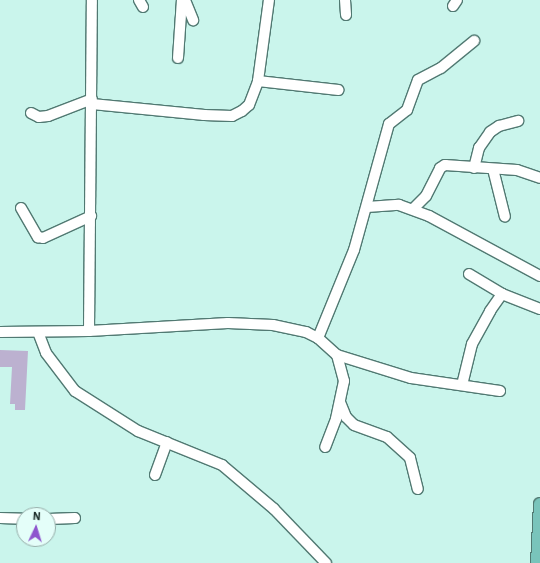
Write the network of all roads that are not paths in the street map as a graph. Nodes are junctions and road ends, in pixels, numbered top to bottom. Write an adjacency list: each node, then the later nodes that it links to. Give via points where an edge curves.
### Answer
1 (92, 0): 11 (street)
2 (184, 0): 6 (street); 8 (street)
3 (270, 0): 9 (street)
4 (345, 0): 5 (street)
5 (346, 15)
6 (193, 20)
7 (474, 41): 17 (street, via 441,68 418,80 407,110 389,124)
8 (178, 58)
9 (258, 81): 10 (street); 11 (street, via 249,105 232,116)
10 (338, 90)
11 (92, 102): 12 (street, via 48,116 39,117); 20 (street)
12 (31, 114)
13 (518, 121): 14 (street, via 499,126 490,132 479,148)
14 (474, 168): 15 (street); 19 (street, via 445,165 440,168 426,196)
15 (493, 169): 16 (street, via 517,170); 21 (street)
16 (540, 178)
17 (367, 206): 19 (street, via 399,205); 29 (street, via 340,291)
18 (20, 208): 20 (street, via 38,237 43,238)
19 (413, 209): 23 (street, via 448,225)
20 (91, 216): 28 (street)
21 (505, 218)
22 (469, 274): 24 (street)
23 (540, 276)
24 (502, 294): 25 (street); 31 (street, via 472,344)
25 (540, 309)
26 (0, 332): 27 (street)
27 (38, 332): 28 (street); 34 (street, via 46,353 74,391 138,431)
28 (89, 332): 29 (street, via 235,323 273,325 306,332)
29 (318, 338): 30 (street)
30 (337, 355): 31 (street, via 411,378); 33 (street, via 344,381)
31 (462, 385): 32 (street)
32 (500, 391)
33 (340, 402): 35 (street); 37 (street, via 346,416 354,425 387,437 410,458)
34 (167, 442): 36 (street); 43 (street, via 227,469 274,509)
35 (325, 447)
36 (155, 475)
37 (418, 489)
38 (540, 504): 44 (main road)
39 (0, 518): 41 (street)
40 (75, 518): 42 (street)
41 (16, 519)
42 (56, 519)
43 (326, 563)
44 (537, 563)

